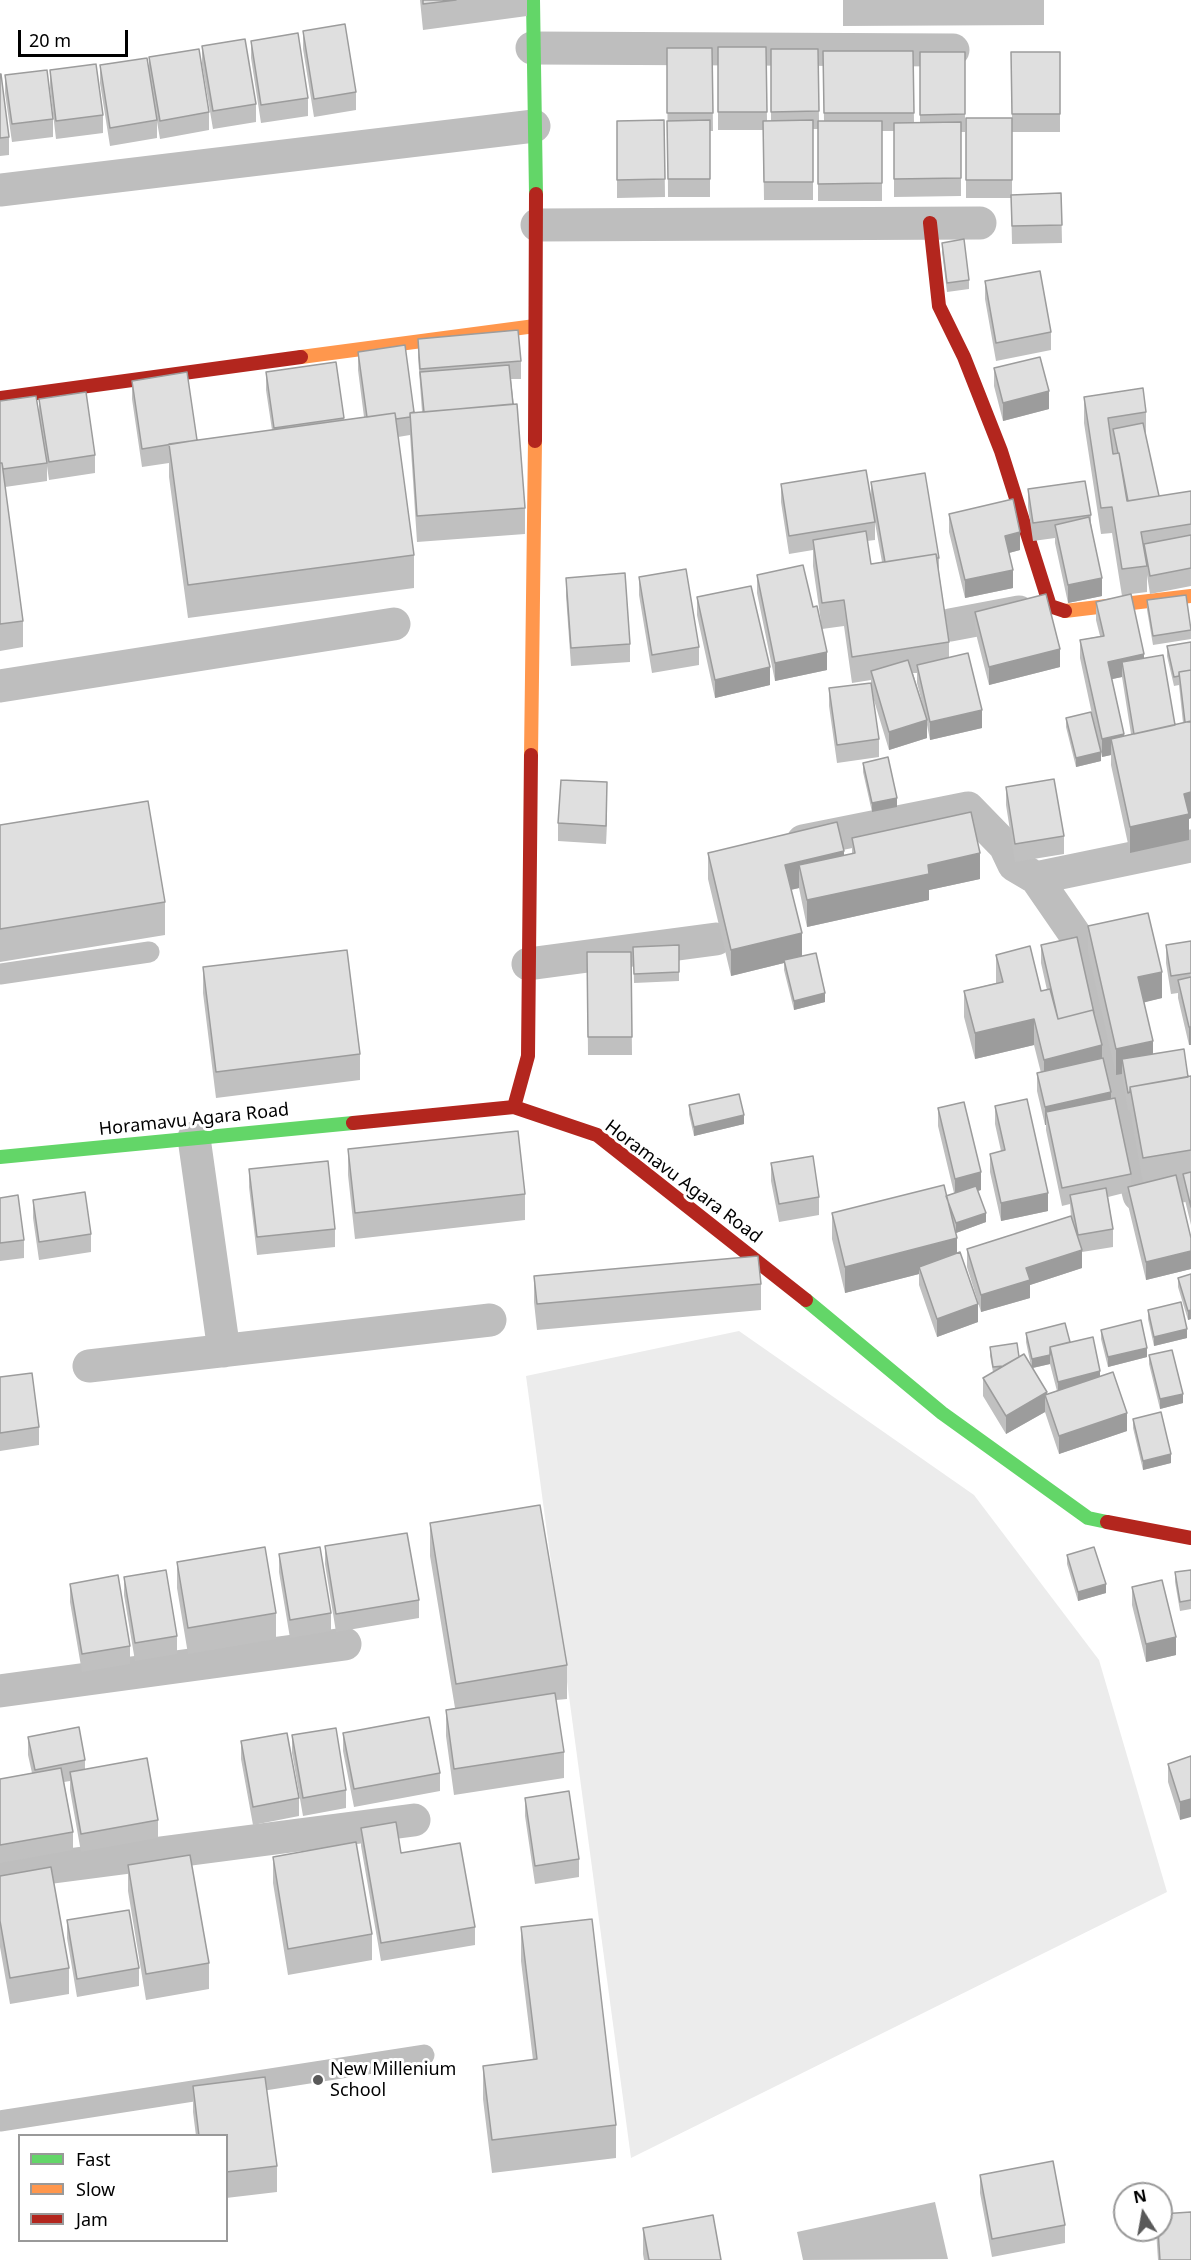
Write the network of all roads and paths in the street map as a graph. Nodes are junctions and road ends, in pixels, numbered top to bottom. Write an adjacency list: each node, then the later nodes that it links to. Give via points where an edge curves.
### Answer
1 (533, 0): 2 (street)
2 (532, 48): 3 (street); 4 (street)
3 (953, 50)
4 (534, 126): 5 (street); 8 (street)
5 (0, 190)
6 (930, 223): 7 (street); 8 (street); 12 (street, via 939,306 964,357 1000,451)
7 (980, 223)
8 (537, 225): 9 (street)
9 (535, 326): 10 (street); 21 (street)
10 (0, 398)
11 (1191, 596): 12 (street, via 1066,611)
12 (1050, 606): 14 (street)
13 (394, 624): 15 (street)
14 (950, 625)
15 (0, 686)
16 (803, 841): 18 (street, via 968,808 1005,846 1014,866)
17 (1191, 846): 18 (street)
18 (1036, 878): 26 (street, via 1076,936 1139,1194)
19 (716, 939): 21 (street)
20 (149, 952): 22 (lane)
21 (528, 964): 23 (street, via 528,1056)
22 (0, 974)
23 (514, 1107): 24 (street, Horamavu Agara Road); 30 (street, Horamavu Agara Road, via 597,1135 756,1259 942,1413 1088,1518)
24 (194, 1138): 25 (street, Horamavu Agara Road); 28 (street)
25 (0, 1157)
26 (1191, 1184)
27 (490, 1320): 28 (street)
28 (224, 1351): 29 (street)
29 (89, 1366)
30 (1190, 1539)
31 (345, 1644): 32 (street)
32 (0, 1691)
33 (414, 1821): 34 (street)
34 (0, 1874)
35 (424, 2055): 36 (lane)
36 (0, 2121)

